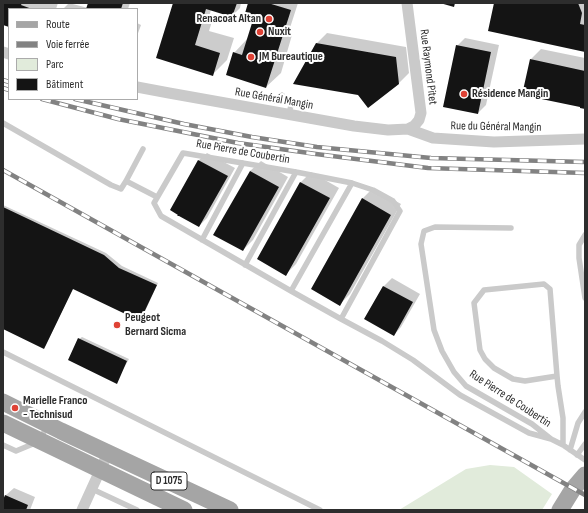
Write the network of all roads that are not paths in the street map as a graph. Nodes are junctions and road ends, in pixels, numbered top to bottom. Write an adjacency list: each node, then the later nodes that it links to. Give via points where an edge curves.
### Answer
1 (407, 3): 4 (street, Rue Raymond Pitet, via 421,113 419,120)
2 (138, 87): 4 (street, Rue Général Mangin, via 290,110 354,126 388,130)
3 (3, 123): 9 (lane, via 111,185 121,189)
4 (408, 129): 5 (street, Rue du Général Mangin, via 433,138 494,142)
5 (585, 139)
6 (143, 149): 9 (lane)
7 (244, 163): 8 (lane, Rue Pierre de Coubertin); 11 (lane, Rue Pierre de Coubertin, via 183,153); 14 (lane)
8 (296, 172): 10 (lane, Rue Pierre de Coubertin); 15 (lane)
9 (126, 181): 11 (lane)
10 (352, 184): 16 (lane); 18 (lane, Rue Pierre de Coubertin, via 373,190 393,201 400,211)
11 (157, 197): 14 (lane, Rue Pierre de Coubertin, via 154,203 161,216)
12 (511, 228): 25 (lane, Rue Pierre de Coubertin, via 435,227 424,231 421,244 434,330 454,372 466,386 532,424)
13 (585, 235): 17 (lane, via 579,246)
14 (202, 240): 15 (lane, Rue Pierre de Coubertin)
15 (245, 265): 16 (lane, Rue Pierre de Coubertin)
16 (291, 291): 18 (lane, Rue Pierre de Coubertin)
17 (585, 298)
18 (342, 319): 25 (lane, Rue Pierre de Coubertin, via 413,360 460,395 529,433)
19 (3, 352): 41 (lane)
20 (557, 376): 20 (lane, Rue Pierre de Coubertin, via 525,381 513,379 494,368 485,359 480,350 474,303 484,290 544,284 550,289); 29 (lane, Rue Pierre de Coubertin, via 563,418)
21 (3, 402): 24 (main road, D 1075)
22 (585, 412): 30 (lane, via 578,423)
23 (3, 423): 26 (main road, D 1075)
24 (47, 424): 26 (lane); 31 (main road, D 1075)
25 (551, 439): 29 (lane, Rue Pierre de Coubertin)
26 (40, 441): 28 (lane, via 16,451); 34 (main road, D 1075)
27 (585, 444): 32 (lane)
28 (3, 445)
29 (563, 445): 30 (lane, Rue Pierre de Coubertin)
30 (570, 450): 32 (lane, Rue Pierre de Coubertin)
31 (108, 453): 34 (street); 40 (main road, D 1075)
32 (577, 455): 33 (lane, Rue Pierre de Coubertin)
33 (585, 460)
34 (100, 470): 36 (street); 39 (main road, D 1075)
35 (585, 475): 42 (main road)
36 (92, 489): 37 (street); 38 (lane)
37 (82, 510)
38 (137, 510)
39 (184, 510)
40 (230, 510)
41 (320, 510)
42 (560, 510)

